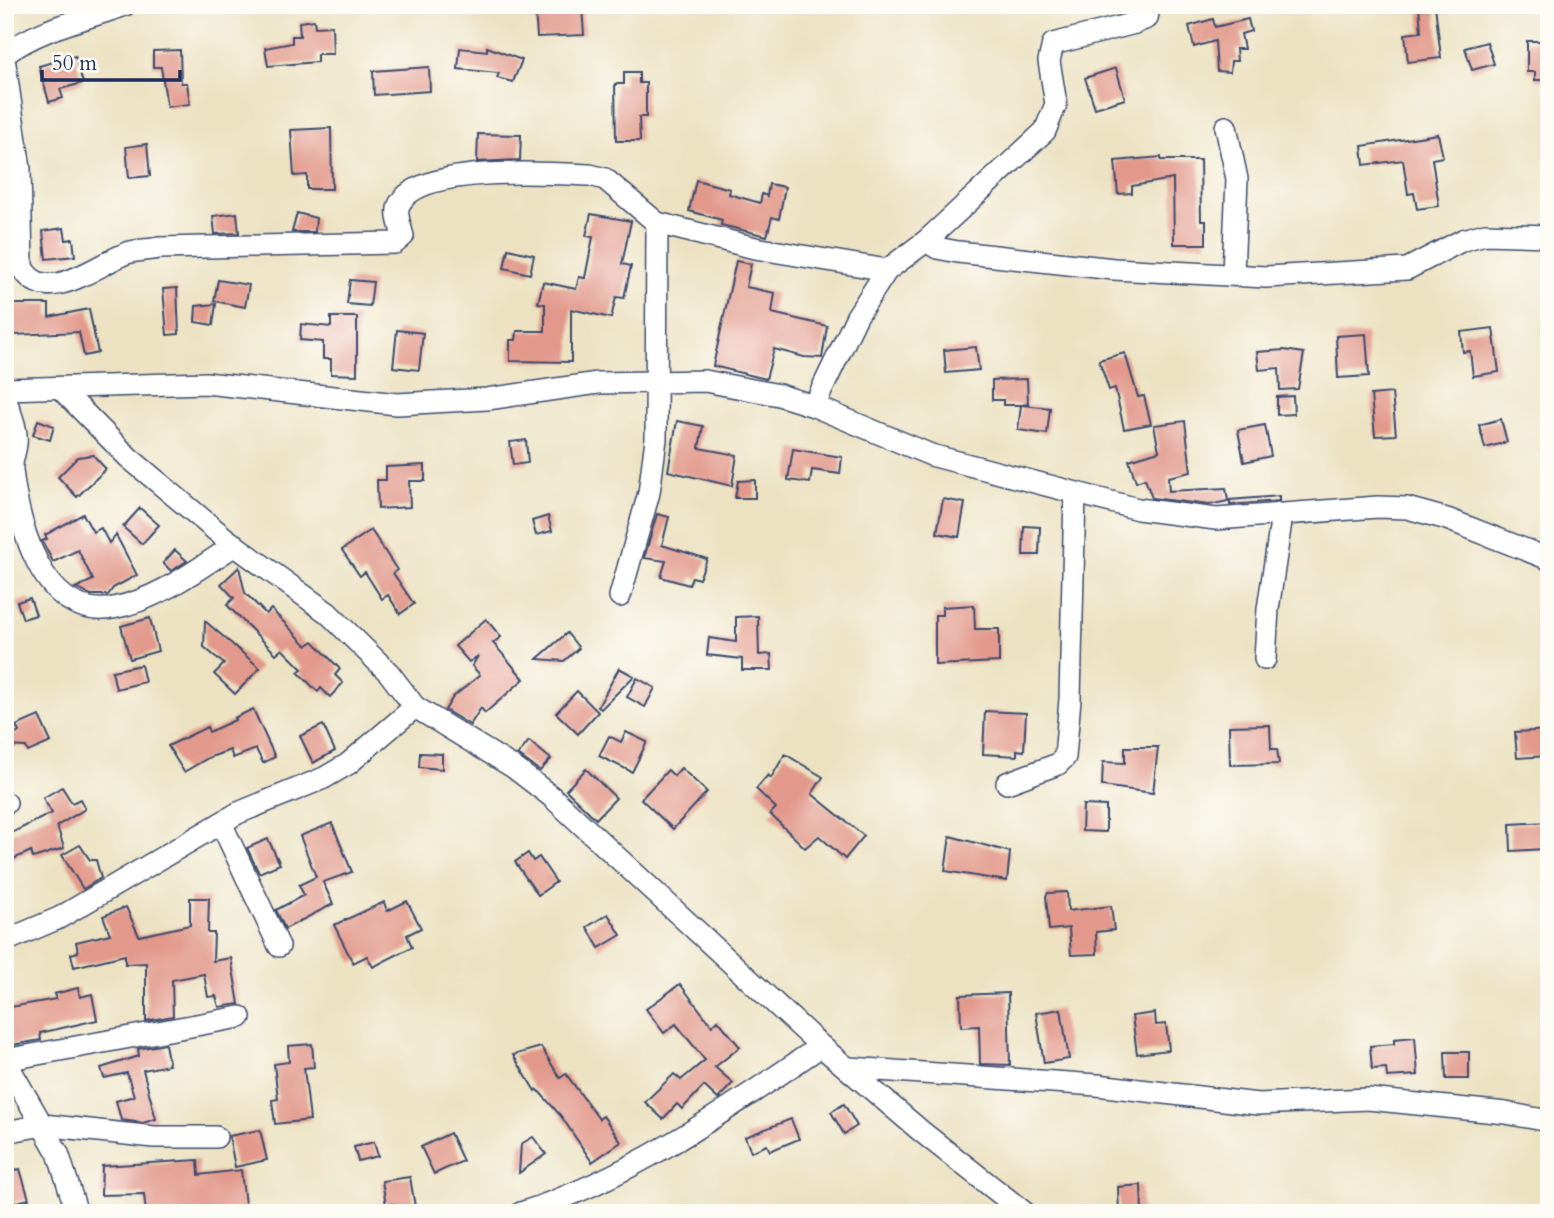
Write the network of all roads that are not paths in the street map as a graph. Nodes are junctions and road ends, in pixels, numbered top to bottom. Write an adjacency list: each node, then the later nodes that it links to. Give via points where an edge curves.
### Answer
1 (125, 5): 3 (street, via 50,28)
2 (1150, 5): 8 (street, via 1146,18 1135,23 1053,44 1049,61 1056,104 1045,131)
3 (5, 54)
4 (5, 64): 6 (street, via 20,169 22,267 28,278 40,285 72,279 129,252 159,248 395,243 403,236 397,210 400,201 425,185 454,175 590,175 605,179)
5 (1226, 127): 10 (street, via 1237,179)
6 (657, 223): 9 (street, via 755,248); 11 (street)
7 (1549, 236): 10 (street, via 1485,234 1463,240 1407,269)
8 (926, 241): 9 (street); 10 (street, via 937,248 976,254 1114,269)
9 (887, 270): 15 (street, via 857,316)
10 (1233, 275)
11 (658, 379): 13 (street, via 432,404 206,383); 15 (street, via 741,387); 20 (street, via 649,493)
12 (5, 390): 13 (street)
13 (62, 390): 18 (street, via 128,457)
14 (5, 398): 18 (street, via 16,437 12,470 28,543 50,583 73,603 102,610 135,602 181,580)
15 (814, 406): 16 (street, via 931,455)
16 (1075, 493): 17 (street, via 1138,509 1216,519); 23 (street, via 1065,757 1058,764)
17 (1282, 515): 19 (street, via 1407,509 1447,519); 21 (street)
18 (235, 545): 22 (street, via 328,613 381,664)
19 (1549, 559)
20 (620, 596)
21 (1265, 659)
22 (415, 707): 24 (street, via 348,764); 28 (street, via 513,767 552,797)
23 (1007, 783)
24 (221, 823): 25 (street, via 59,918); 26 (street)
25 (5, 941)
26 (279, 946)
27 (240, 1017): 29 (street)
28 (821, 1046): 30 (street); 36 (street, via 634,1165)
29 (5, 1060): 32 (street)
30 (850, 1068): 31 (street, via 1134,1088 1258,1104 1368,1099 1506,1112); 37 (street)
31 (1549, 1121)
32 (43, 1125): 33 (street); 34 (street, via 153,1137); 35 (street, via 58,1153)
33 (5, 1132)
34 (216, 1137)
35 (77, 1213)
36 (521, 1213)
37 (1025, 1213)

